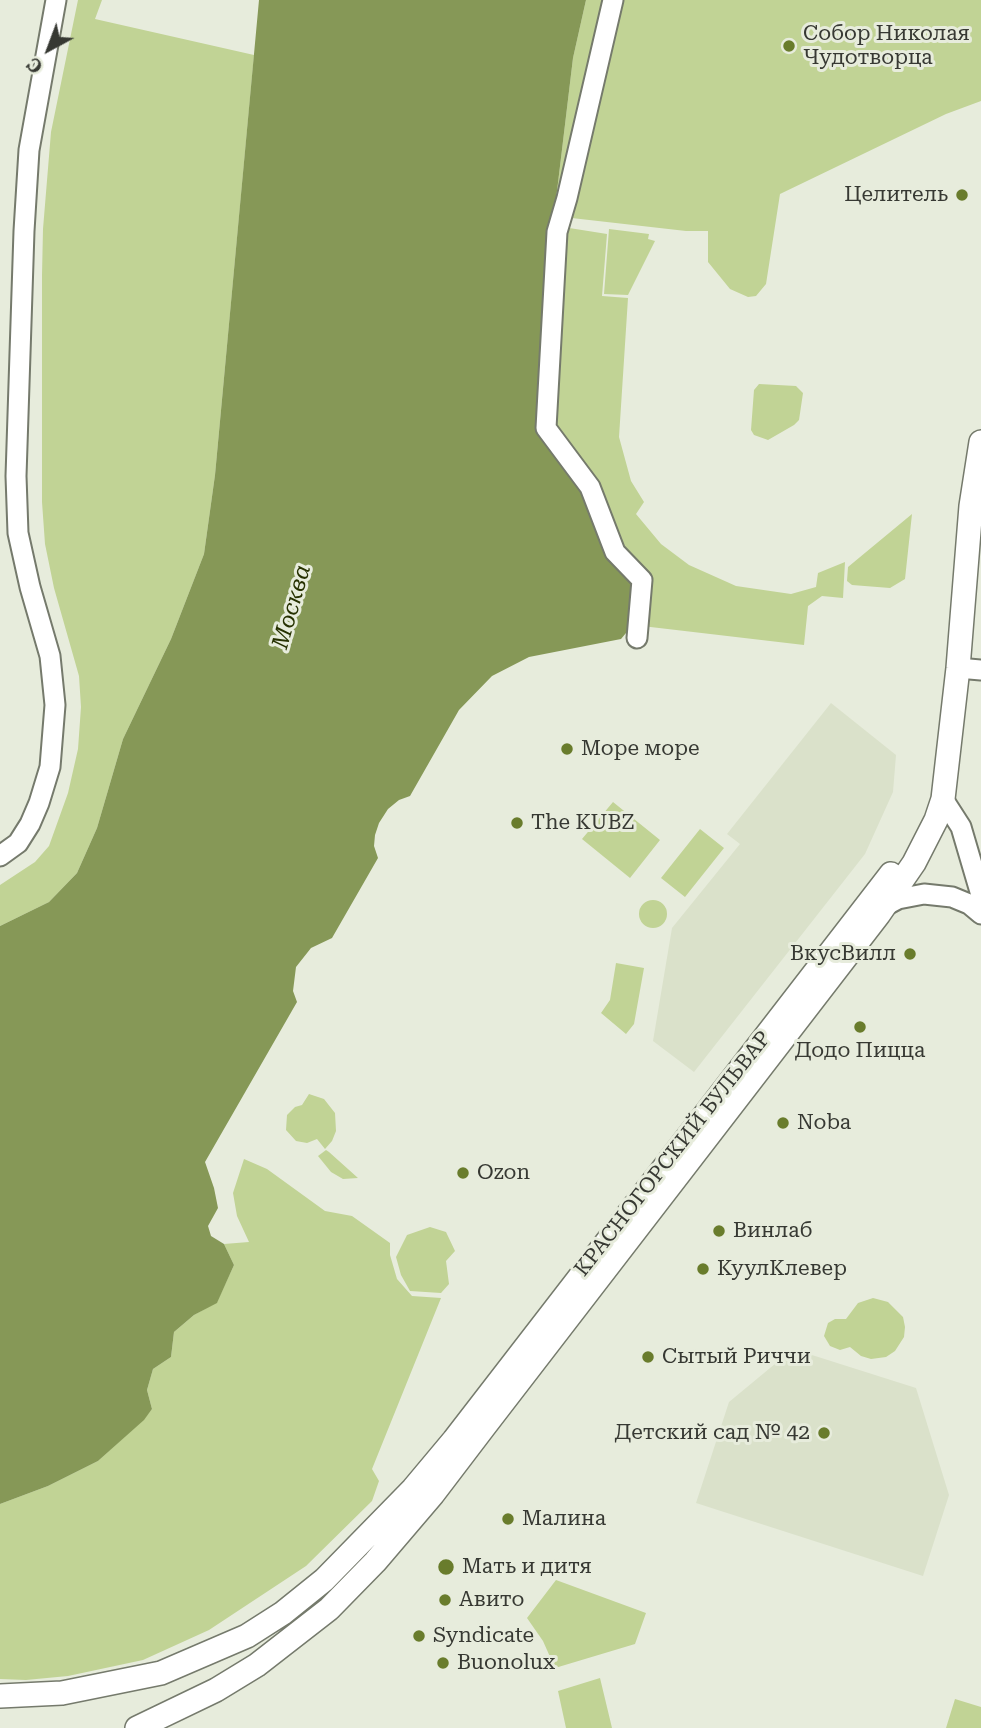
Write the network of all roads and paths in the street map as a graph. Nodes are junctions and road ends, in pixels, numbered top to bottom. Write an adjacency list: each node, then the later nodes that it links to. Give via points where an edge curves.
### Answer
1 (56, 0): 9 (street, via 29,150 16,475 18,533 50,656 55,705 50,766 39,803 18,843)
2 (612, 0): 5 (street, via 557,232 546,428 590,486 615,552 642,580)
3 (981, 442): 4 (main road, КРАСНОГОРСКИЙ БУЛЬВАР, via 971,506)
4 (972, 603): 6 (main road, КРАСНОГОРСКИЙ БУЛЬВАР)
5 (637, 638)
6 (958, 668): 7 (street); 8 (main road, КРАСНОГОРСКИЙ БУЛЬВАР)
7 (981, 670)
8 (939, 810): 10 (street, via 961,827); 11 (main road, КРАСНОГОРСКИЙ БУЛЬВАР, via 914,863); 13 (main road, КРАСНОГОРСКИЙ БУЛЬВАР, via 480,1406 412,1489 324,1580 247,1636 161,1673 62,1693)
9 (0, 856)
10 (981, 895)
11 (885, 906): 12 (street, via 923,894 952,897); 14 (main road, КРАСНОГОРСКИЙ БУЛЬВАР, via 433,1494 375,1562 328,1609 257,1665)
12 (981, 914)
13 (0, 1696)
14 (137, 1728)

